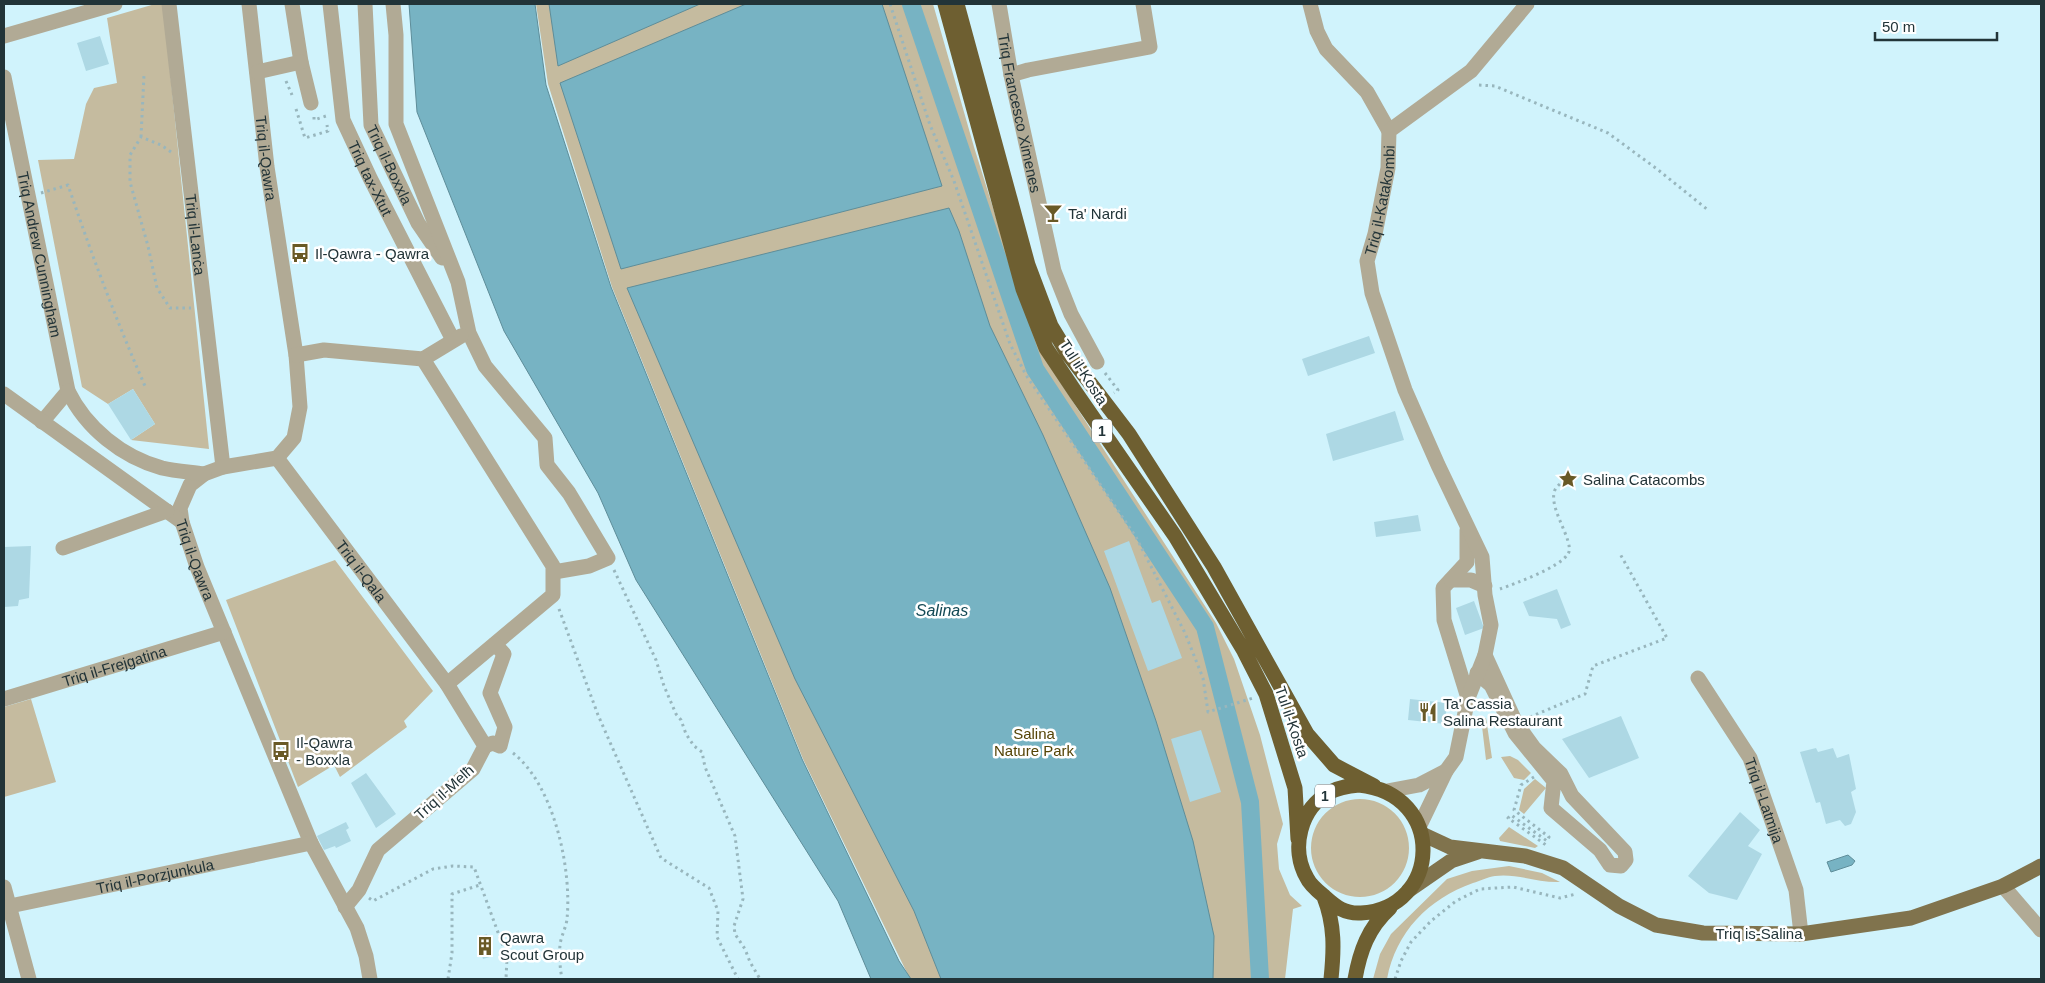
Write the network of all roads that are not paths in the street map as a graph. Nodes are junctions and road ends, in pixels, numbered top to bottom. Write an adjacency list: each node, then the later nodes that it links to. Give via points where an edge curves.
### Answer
1 (115, 4): 14 (street)
2 (169, 4): 31 (street, Triq il-Lanċa)
3 (249, 4): 16 (street, Triq il-Qawra)
4 (292, 4): 15 (street)
5 (330, 4): 23 (street, Triq tax-Xtut, via 343,120)
6 (365, 4): 21 (street, Triq il-Boxxla, via 371,125 418,222)
7 (393, 4): 21 (street, Triq il-Boxxla, via 396,124)
8 (945, 4): 52 (highway, Tul il-Kosta / 1, via 1023,289 1046,348 1175,536 1244,651 1266,694 1287,757 1295,788)
9 (957, 4): 50 (highway, Tul il-Kosta / 1, via 1028,265 1051,326 1068,354 1129,434 1214,568 1307,734 1334,765)
10 (999, 4): 17 (street, Triq Francesco Ximenes)
11 (1143, 4): 17 (street, via 1150,47)
12 (1310, 4): 20 (street, via 1326,49 1367,92)
13 (1527, 4): 20 (street, Triq il-Katakombi, via 1471,71)
14 (4, 36)
15 (301, 62): 16 (street); 19 (street)
16 (257, 72): 24 (street, Triq il-Qawra, via 267,167)
17 (1011, 75): 26 (street, Triq Francesco Ximenes, via 1054,271 1071,314)
18 (4, 77): 27 (street, Triq Andrew Cunningham)
19 (311, 102)
20 (1389, 131): 35 (street, Triq il-Katakombi, via 1388,168 1367,261 1372,293 1405,390)
21 (458, 282): 22 (street, Triq il-Boxxla)
22 (469, 332): 23 (street); 37 (street, Triq il-Boxxla, via 485,366 545,438 547,465 569,493 608,558 590,566)
23 (453, 340): 25 (street)
24 (296, 355): 25 (street, via 324,350); 30 (street, Triq il-Qawra, via 300,407 294,438)
25 (423, 359): 37 (street)
26 (1097, 362)
27 (68, 391): 29 (street); 32 (street, Triq Andrew Cunningham, via 82,414 120,449 163,468)
28 (4, 394): 29 (street)
29 (42, 422): 33 (street)
30 (277, 458): 31 (street, Triq il-Qawra); 45 (street, Triq il-Qala)
31 (223, 467): 32 (street, Triq il-Qawra)
32 (204, 474): 34 (street, Triq il-Qawra, via 190,486 180,508)
33 (167, 511): 34 (street); 36 (street)
34 (182, 522): 40 (street, Triq il-Qawra)
35 (1467, 528): 38 (street, Triq il-Katakombi, via 1467,562); 39 (street, Triq il-Katakombi, via 1482,556)
36 (63, 548)
37 (554, 572): 41 (street, via 553,595)
38 (1451, 580): 39 (street, via 1471,580); 46 (street, Triq il-Katakombi, via 1443,588 1444,620)
39 (1485, 590): 42 (street, Triq il-Katakombi, via 1491,625)
40 (224, 632): 47 (street, Triq il-Frejgatina); 53 (street, Triq il-Qawra)
41 (496, 644): 45 (street); 48 (street, via 504,654 490,693 505,727)
42 (1485, 655): 43 (street, Triq il-Katakombi); 43 (street, via 1516,723 1534,748 1560,774 1572,796 1625,852 1626,860 1621,866 1610,865 1600,850 1551,808 1554,781 1515,733 1491,685)
43 (1478, 673): 46 (street, Triq il-Katakombi)
44 (1698, 678): 63 (street, Triq il-Latmija, via 1750,758 1796,890)
45 (447, 684): 48 (street)
46 (1468, 698): 49 (street, Triq il-Katakombi, via 1456,757)
47 (4, 699)
48 (492, 746): 60 (street, Triq il-Melħ, via 473,769 378,850 359,890)
49 (1446, 771): 50 (street, via 1419,785); 51 (street, Triq il-Katakombi)
50 (1380, 789): 51 (highway, 1, via 1399,798); 52 (highway, 1, via 1359,785 1330,792 1311,810)
51 (1421, 829): 54 (main road, Triq is-Salina, via 1450,847); 58 (highway, via 1424,854 1419,874)
52 (1298, 838): 59 (highway, 1, via 1298,856 1307,879)
53 (311, 843): 60 (street, Triq il-Qawra); 61 (street, Triq il-Porzjunkula)
54 (1484, 850): 58 (main road, Triq is-Salina, via 1451,861); 63 (main road, Triq is-Salina, via 1525,856 1563,868 1619,906 1656,925 1703,933)
55 (2038, 870): 56 (main road, Triq is-Salina)
56 (2003, 886): 62 (street); 63 (main road, Triq is-Salina, via 1911,918)
57 (4, 887): 61 (street)
58 (1404, 895): 59 (highway, 1, via 1380,910 1360,913 1340,910); 67 (highway, via 1377,920 1366,939)
59 (1323, 896): 66 (highway, 1, via 1333,934)
60 (345, 907): 65 (street, Triq il-Qawra, via 357,928)
61 (7, 912): 64 (street)
62 (2041, 930)
63 (1801, 934)
64 (29, 979)
65 (370, 979)
66 (1332, 979)
67 (1355, 979)

